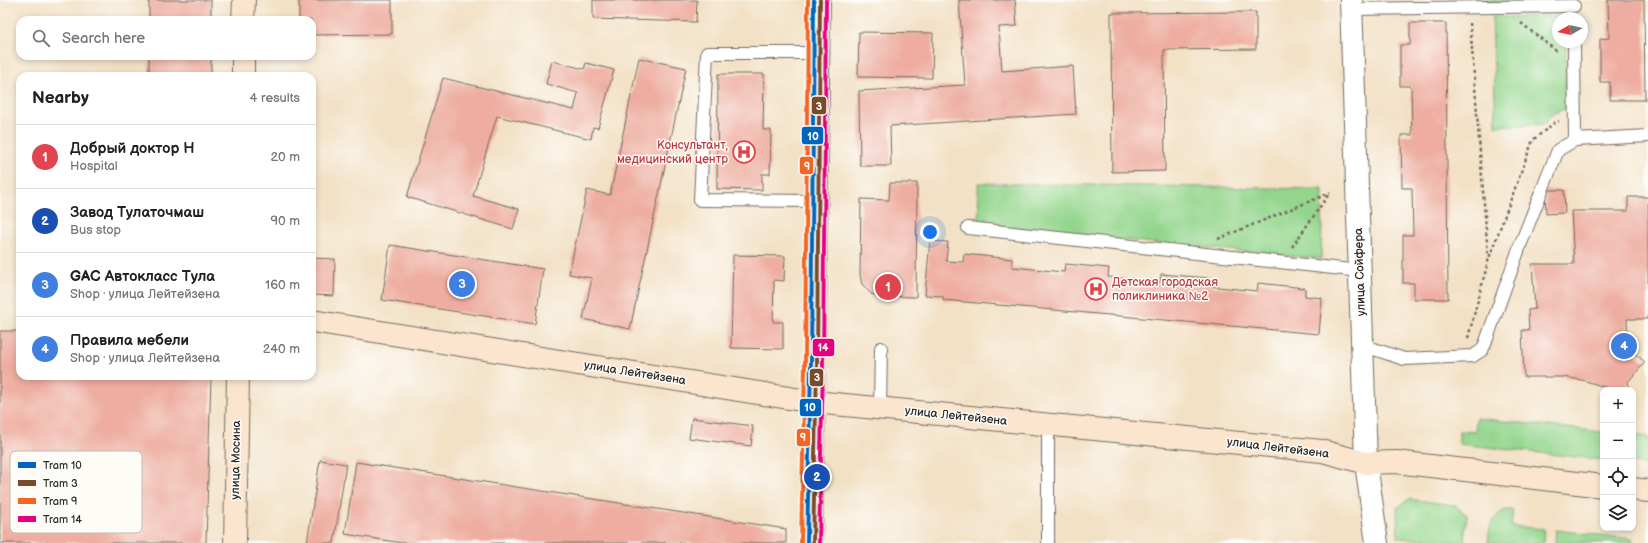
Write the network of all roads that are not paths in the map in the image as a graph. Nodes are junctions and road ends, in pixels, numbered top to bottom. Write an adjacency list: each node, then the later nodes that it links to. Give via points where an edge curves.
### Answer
1 (244, 0): 5 (street)
2 (819, 0): 7 (street)
3 (1351, 5): 4 (lane); 14 (street, улица Сойфера)
4 (1574, 8)
5 (243, 16)
6 (1574, 48): 11 (lane)
7 (819, 53): 12 (street); 12 (lane, via 707,52 700,200)
8 (243, 60): 9 (street)
9 (243, 72)
10 (1648, 136): 11 (lane)
11 (1575, 140): 16 (lane, via 1558,150 1482,350 1464,358 1404,359)
12 (817, 201): 19 (street)
13 (968, 228): 14 (lane)
14 (1360, 271): 16 (street, улица Сойфера)
15 (316, 322): 19 (street, улица Лейтейзена)
16 (1362, 345): 22 (street, улица Сойфера)
17 (881, 348): 20 (lane)
18 (238, 380): 26 (street, улица Мосина)
19 (814, 402): 20 (street, улица Лейтейзена); 27 (street)
20 (880, 409): 21 (street, улица Лейтейзена)
21 (1048, 425): 22 (street, улица Лейтейзена, via 1322,451); 28 (lane)
22 (1366, 463): 23 (street, улица Лейтейзена, via 1396,462); 29 (street, улица Сойфера)
23 (1600, 486)
24 (1636, 489): 25 (street)
25 (1648, 491)
26 (235, 543)
27 (811, 543)
28 (1048, 543)
29 (1377, 543)

